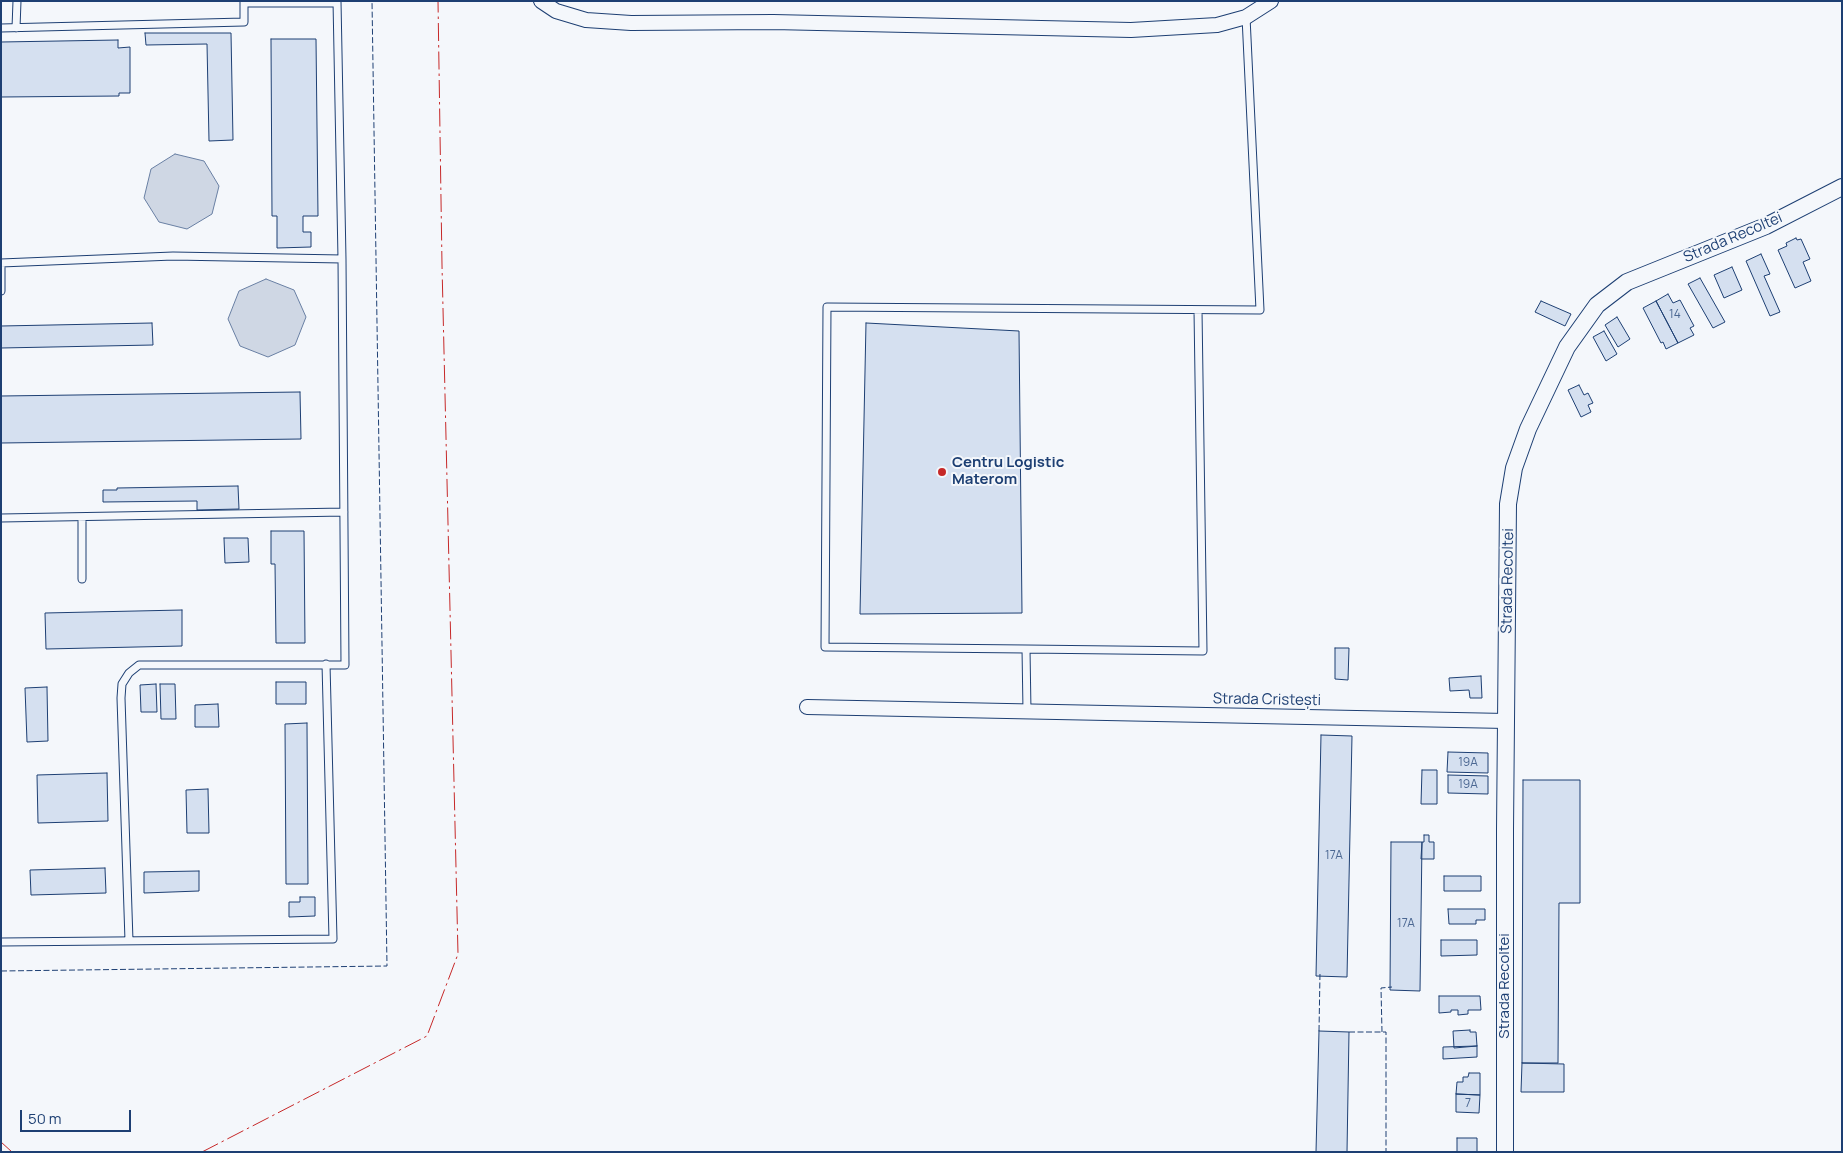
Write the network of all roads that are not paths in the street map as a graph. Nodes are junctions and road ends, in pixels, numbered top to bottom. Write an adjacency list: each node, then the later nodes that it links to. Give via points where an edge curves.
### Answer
1 (16, 1): 8 (lane)
2 (541, 1): 6 (street, via 586,20 632,23 773,22 1131,30 1217,25)
3 (1271, 1): 6 (street)
4 (244, 2): 5 (lane); 8 (lane, via 244,22)
5 (337, 2): 10 (lane)
6 (1246, 18): 13 (lane, via 1260,310)
7 (1, 28): 8 (lane)
8 (16, 28)
9 (1842, 187): 22 (street, Strada Recoltei, via 1766,226 1626,282 1597,306 1566,347 1528,429 1514,468 1508,504)
10 (342, 259): 11 (lane, via 173,256); 14 (lane)
11 (1, 263): 12 (lane)
12 (1, 291)
13 (1198, 310): 18 (lane, via 1203,651); 18 (lane, via 827,307 825,647)
14 (344, 512): 15 (lane); 19 (lane, via 345,665)
15 (82, 517): 16 (lane); 17 (lane)
16 (1, 518)
17 (82, 579)
18 (1026, 649): 21 (lane)
19 (326, 664): 23 (lane, via 139,665 129,673 122,684 121,698); 23 (lane, via 333,939)
20 (807, 707): 21 (street, Strada Cristești)
21 (1027, 710): 22 (street, Strada Cristești)
22 (1506, 721): 25 (street, Strada Recoltei)
23 (129, 941): 24 (lane)
24 (1, 942)
25 (1505, 1152)

